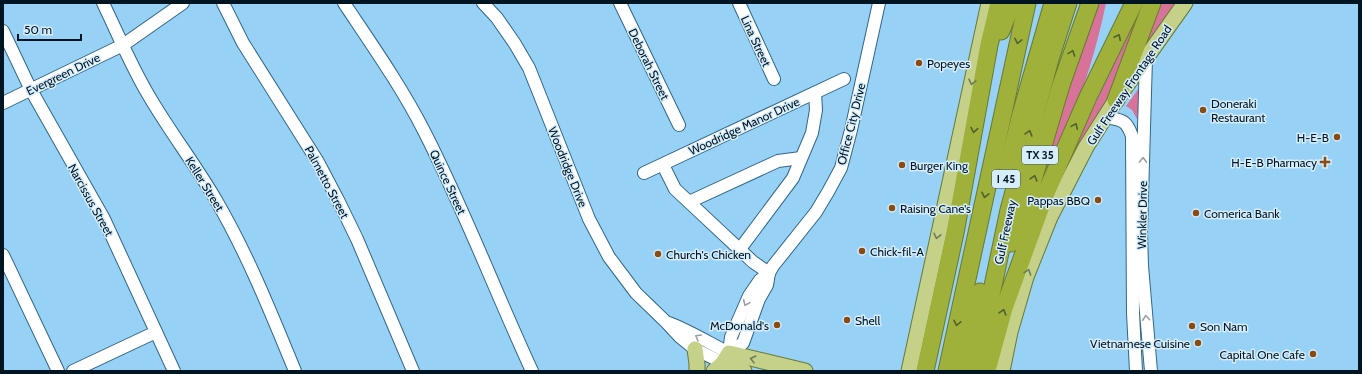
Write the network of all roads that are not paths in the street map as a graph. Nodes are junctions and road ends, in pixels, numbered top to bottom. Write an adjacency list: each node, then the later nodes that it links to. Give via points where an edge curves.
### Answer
1 (103, 3): 20 (street, Keller Street)
2 (183, 3): 20 (street, Evergreen Drive)
3 (222, 3): 49 (street, Palmetto Street, via 242,43 318,162 338,200)
4 (344, 3): 50 (street, Quince Street, via 398,85 424,131 469,226 506,317)
5 (483, 3): 40 (street, Woodridge Drive, via 497,18 528,68 589,219 609,257 636,293)
6 (620, 3): 30 (street, Deborah Street)
7 (739, 3): 23 (street, Lina Street)
8 (879, 3): 37 (street, Office City Drive, via 841,168 816,212)
9 (989, 3): 39 (main road, one-way to 39)
10 (999, 3): 22 (highway)
11 (1012, 3): 22 (highway)
12 (1027, 3): 44 (highway, Gulf Freeway / I 45, one-way to 44)
13 (1053, 3): 44 (highway, Gulf Freeway / I 45, via 1021,114)
14 (1068, 3): 38 (highway, Gulf Freeway / I 45, one-way to 14, via 1026,144)
15 (1090, 3): 38 (highway, TX 35, one-way to 15, via 1030,190 1060,85)
16 (1134, 3): 44 (highway, TX 35, one-way to 16, via 1045,195 1088,97)
17 (1152, 3): 27 (highway)
18 (1185, 3): 21 (main road, Gulf Freeway Frontage Road)
19 (3, 31): 25 (street, Narcissus Street)
20 (123, 45): 25 (street, Evergreen Drive); 48 (street, Keller Street, via 148,95 216,200 241,245)
21 (1146, 58): 27 (main road, Gulf Freeway Frontage Road); 58 (street, Winkler Drive, one-way to 21, via 1141,232)
22 (984, 78): 55 (highway, one-way to 55, via 955,233)
23 (774, 79)
24 (844, 79): 26 (street, Woodridge Manor Drive)
25 (31, 90): 28 (street, Evergreen Drive); 41 (street, Narcissus Street, via 104,219)
26 (815, 93): 31 (street, via 816,110 812,133); 32 (street, Woodridge Manor Drive)
27 (1116, 100): 29 (main road, Gulf Freeway Frontage Road)
28 (3, 103)
29 (1105, 117): 44 (main road, Gulf Freeway Frontage Road, one-way to 29, via 1010,332 1026,277 1050,217 1086,147); 57 (street, Winkler Drive, via 1122,120 1128,125 1132,136 1133,313)
30 (678, 125)
31 (801, 158): 34 (street, via 778,161); 35 (street, via 793,178)
32 (662, 165): 33 (street, Woodridge Manor Drive); 34 (street, via 675,189)
33 (644, 173)
34 (689, 202): 35 (street)
35 (740, 249): 37 (street)
36 (3, 255): 45 (street)
37 (769, 273): 43 (street, Office City Drive, via 767,286 759,299 743,343)
38 (988, 307): 44 (highway, Gulf Freeway / I 45)
39 (923, 310): 54 (main road); 55 (main road, via 925,323 921,350)
40 (666, 322): 42 (street, Woodridge Drive); 43 (street, Woodridge Drive, one-way to 40, via 711,344 682,327)
41 (156, 332): 46 (street); 47 (street, Narcissus Street)
42 (695, 349): 43 (street, Woodridge Drive); 51 (main road)
43 (722, 362): 52 (main road, Woodridge Drive); 53 (main road, Woodridge Drive, one-way to 43)
44 (981, 365): 56 (highway, Gulf Freeway / I 45)
45 (58, 371)
46 (73, 371)
47 (174, 371)
48 (295, 371)
49 (413, 371)
50 (532, 371)
51 (697, 371)
52 (744, 371)
53 (805, 371)
54 (909, 371)
55 (925, 371)
56 (947, 371)
57 (1136, 371)
58 (1151, 371)

